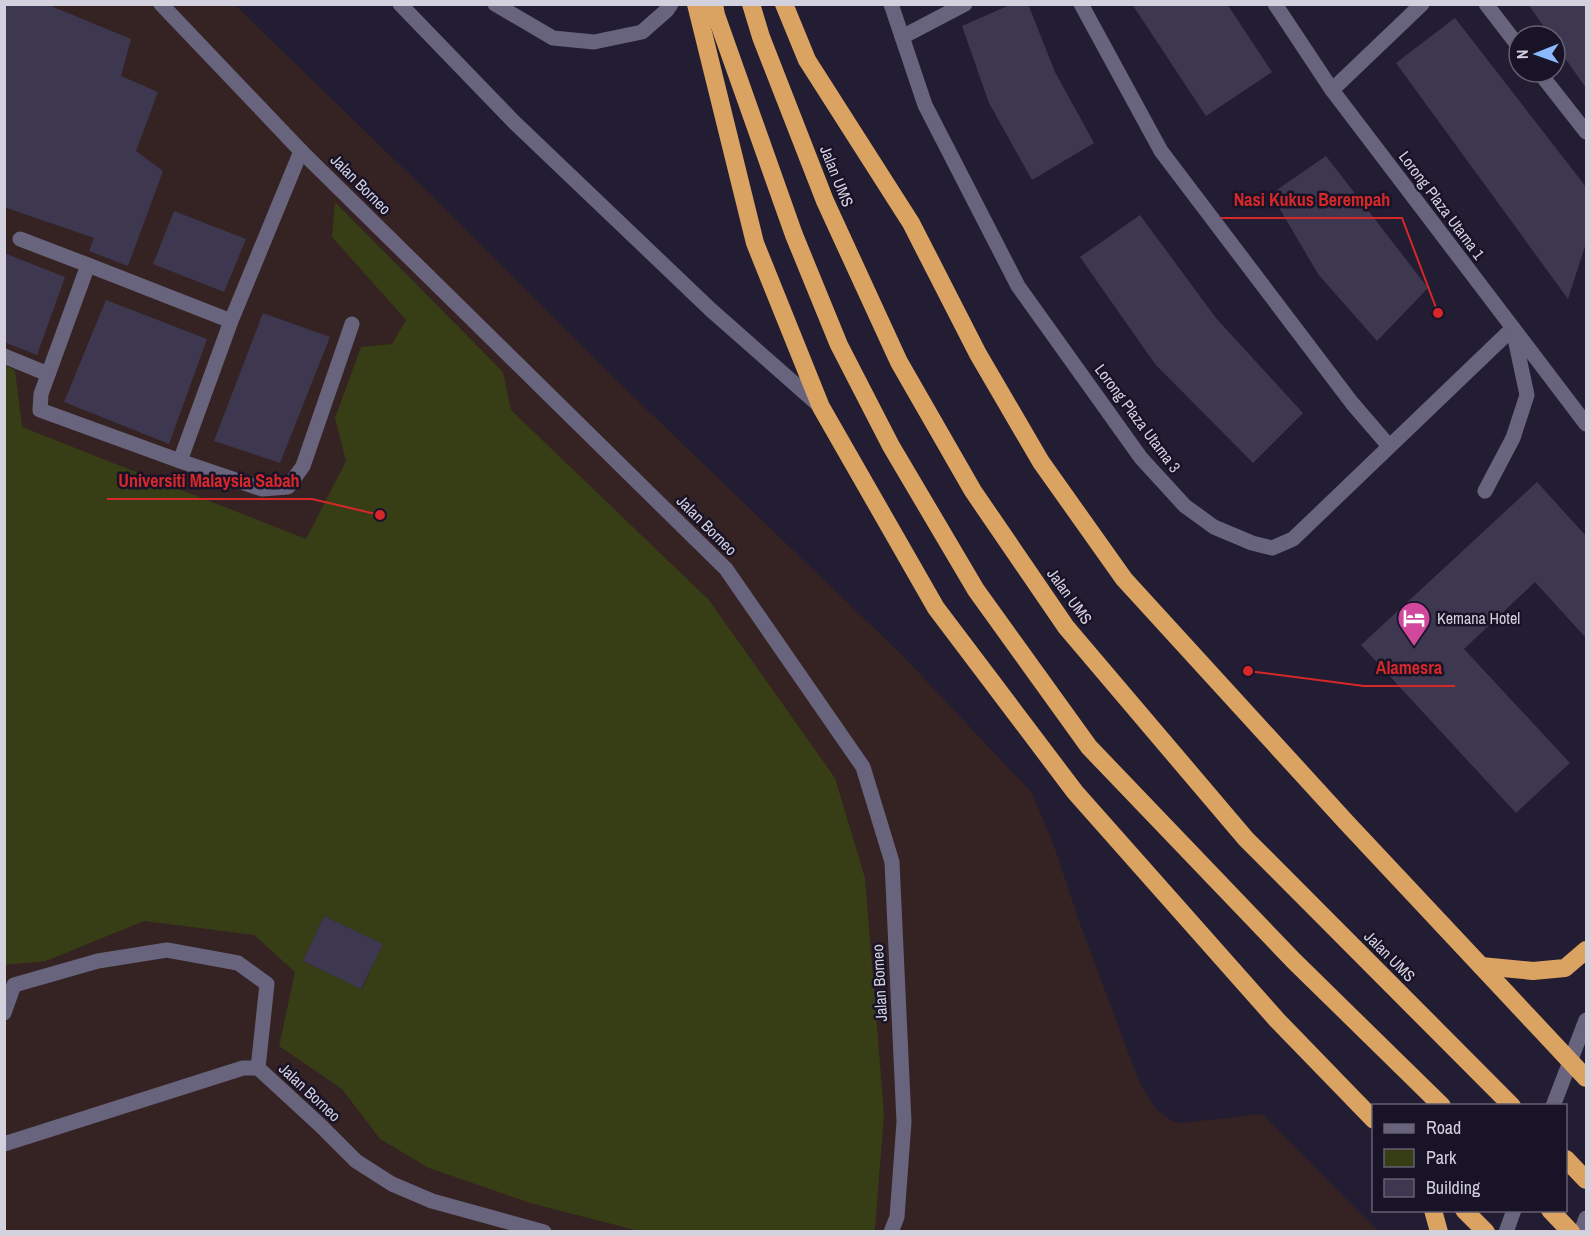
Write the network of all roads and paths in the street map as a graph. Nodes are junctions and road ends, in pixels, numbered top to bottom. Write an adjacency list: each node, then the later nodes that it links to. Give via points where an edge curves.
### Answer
1 (160, 4): 20 (street, Jalan Borneo)
2 (400, 4): 28 (street, via 514,122 711,310)
3 (671, 4): 13 (street, via 642,32 594,42 553,38)
4 (696, 4): 28 (highway, via 755,243)
5 (751, 4): 41 (highway, Jalan UMS, via 825,201 899,362 973,491 1053,607 1246,839)
6 (784, 4): 34 (highway, via 807,60 910,223 978,354 1041,462 1124,579)
7 (891, 4): 16 (street, Lorong Plaza Utama 3)
8 (964, 4): 16 (street)
9 (1081, 4): 30 (street, via 1161,151)
10 (1275, 4): 18 (street, Lorong Plaza Utama 1)
11 (1422, 4): 18 (street)
12 (1486, 4): 15 (street)
13 (502, 7)
14 (715, 10): 40 (highway, via 794,235 839,345 891,446 976,590 1089,747 1294,961)
15 (1507, 31)
16 (902, 37): 30 (street, Lorong Plaza Utama 3, via 925,105 1018,286 1141,458 1185,506 1214,526 1272,548 1293,539)
17 (1549, 84): 19 (street)
18 (1332, 90): 25 (street, Lorong Plaza Utama 1)
19 (1587, 132)
20 (302, 151): 23 (street); 53 (street, Jalan Borneo, via 726,568 863,767 892,862 904,1122 897,1217)
21 (20, 239): 22 (street)
22 (88, 265): 23 (street); 27 (street)
23 (231, 321): 31 (street)
24 (352, 324): 31 (street, via 303,466 288,487 262,489)
25 (1513, 328): 29 (street, Lorong Plaza Utama 1); 30 (street, Lorong Plaza Utama 3); 32 (street, via 1527,395 1513,438)
26 (4, 356): 27 (street)
27 (48, 374): 31 (street, via 40,394 40,410)
28 (821, 407): 43 (highway, via 936,608 1075,792 1277,1020)
29 (1587, 424)
30 (1389, 446)
31 (180, 461)
32 (1485, 491)
33 (1587, 950): 34 (highway, via 1565,968 1533,971)
34 (1481, 966): 37 (highway)
35 (4, 1013): 38 (street, via 14,985 98,961 167,950 238,963 267,984)
36 (1587, 1020): 37 (street)
37 (1570, 1061): 39 (highway); 42 (street)
38 (258, 1068): 44 (street, Jalan Borneo, via 243,1068); 52 (street, Jalan Borneo, via 356,1161 392,1184 432,1201)
39 (1587, 1078)
40 (1440, 1104)
41 (1510, 1104)
42 (1554, 1104)
43 (1372, 1118)
44 (4, 1144)
45 (1567, 1160): 46 (highway)
46 (1587, 1180)
47 (1434, 1212): 54 (highway)
48 (1466, 1212): 55 (highway)
49 (1513, 1212): 56 (street)
50 (1552, 1212): 57 (highway)
51 (1587, 1218): 58 (street)
52 (544, 1232)
53 (891, 1232)
54 (1439, 1232)
55 (1486, 1232)
56 (1506, 1232)
57 (1571, 1232)
58 (1581, 1232)

